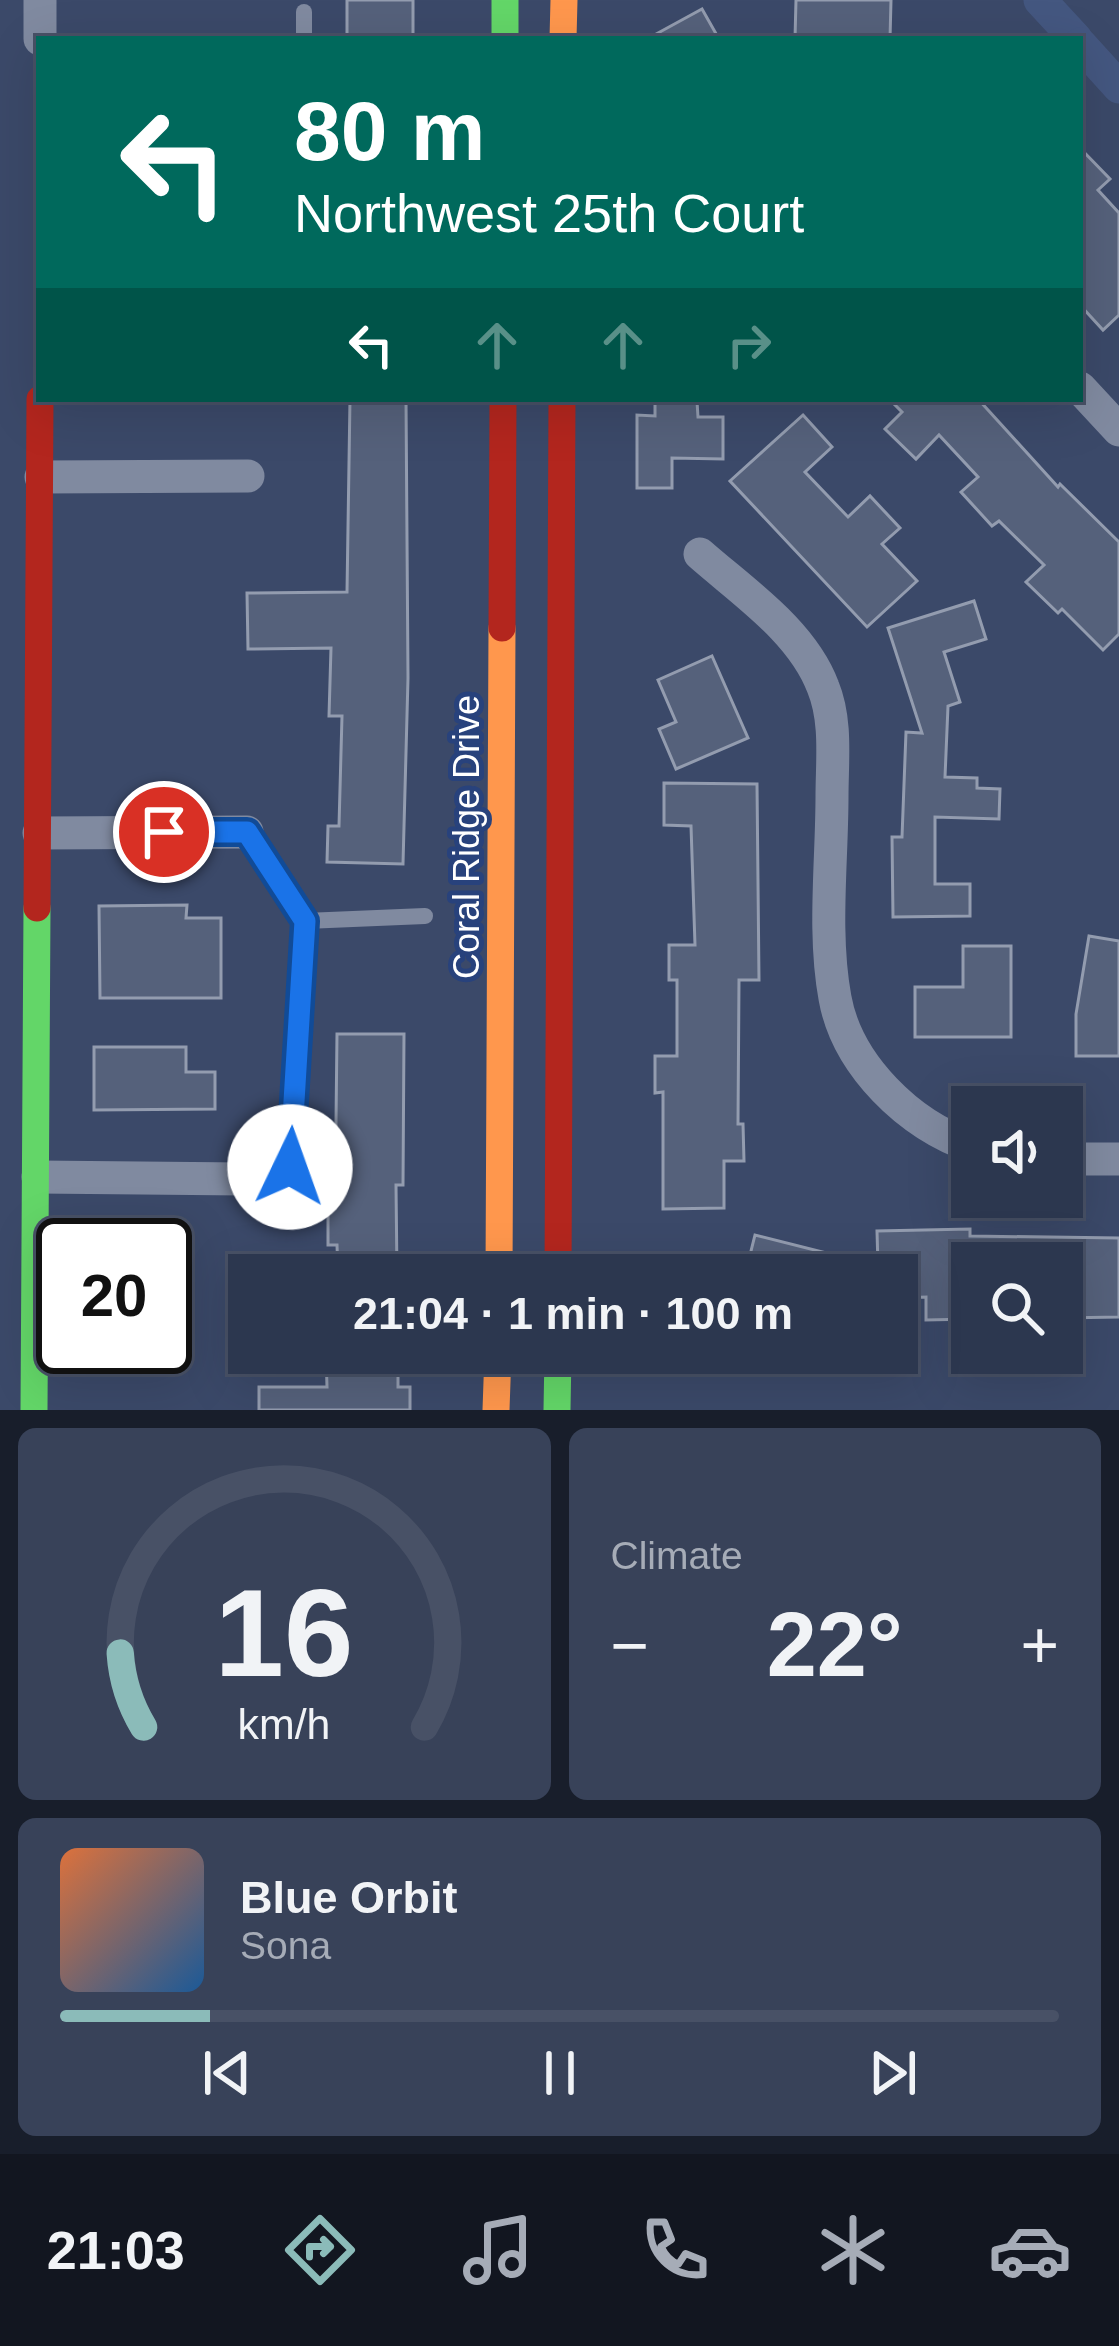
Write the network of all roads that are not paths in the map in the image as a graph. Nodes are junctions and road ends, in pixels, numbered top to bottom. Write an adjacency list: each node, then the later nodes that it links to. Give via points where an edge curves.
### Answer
1 (40, 0): 5 (street)
2 (505, 0): 7 (main road)
3 (564, 0): 8 (main road)
4 (304, 12): 6 (lane)
5 (40, 36)
6 (304, 36)
7 (505, 36)
8 (563, 36)
9 (1083, 391): 12 (street)
10 (40, 402): 13 (main road)
11 (532, 415): 25 (main road, Coral Ridge Drive); 26 (main road, Coral Ridge Drive)
12 (1119, 430)
13 (40, 476): 14 (street); 17 (main road)
14 (248, 476)
15 (700, 554): 20 (street, via 778,622 823,686 832,729 835,1002 878,1083 913,1118)
16 (247, 832): 17 (street); 19 (lane)
17 (39, 833): 23 (main road)
18 (425, 916): 19 (lane)
19 (305, 921): 24 (lane, via 290,1167)
20 (951, 1136)
21 (1119, 1159): 22 (street)
22 (1083, 1160)
23 (38, 1177): 24 (street); 29 (main road)
24 (243, 1179)
25 (500, 1254)
26 (557, 1254)
27 (497, 1374): 30 (main road)
28 (558, 1374): 31 (main road)
29 (34, 1410)
30 (496, 1410)
31 (557, 1410)

